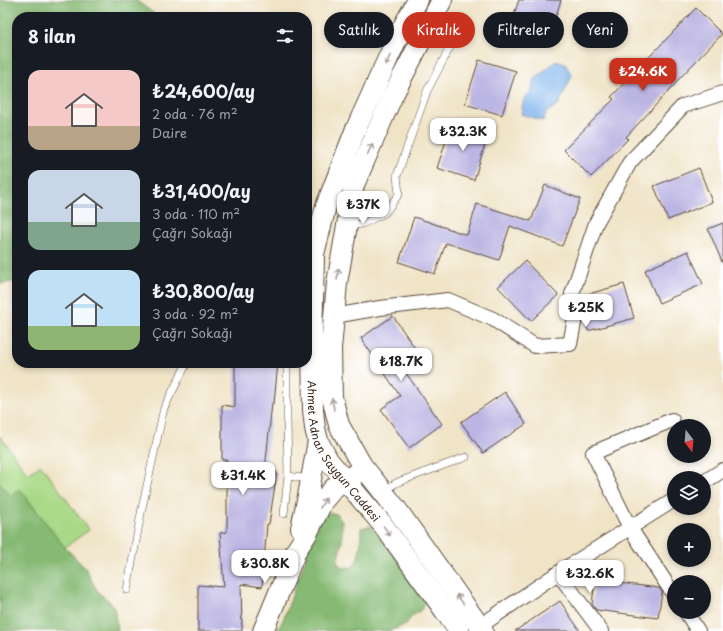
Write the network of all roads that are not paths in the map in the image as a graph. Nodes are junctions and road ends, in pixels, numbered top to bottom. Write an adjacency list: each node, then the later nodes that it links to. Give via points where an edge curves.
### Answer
1 (418, 0): 11 (main road, Ahmet Adnan Saygun Caddesi, one-way to 11, via 400,32 356,130 326,206 314,254 312,383)
2 (442, 0): 5 (main road, Ahmet Adnan Saygun Caddesi, one-way to 2, via 354,185 392,97)
3 (449, 48): 5 (lane, via 427,91 397,176 398,194 385,214 362,224)
4 (723, 93): 6 (street, via 683,106 630,162 596,223 572,294 575,318 570,344 536,346 493,319 448,300)
5 (347, 227): 6 (main road, Ahmet Adnan Saygun Caddesi, one-way to 5)
6 (334, 316): 10 (main road, Ahmet Adnan Saygun Caddesi, one-way to 6, via 332,396 331,349)
7 (184, 368): 26 (lane, via 164,408)
8 (287, 368): 15 (lane)
9 (667, 422): 22 (street, via 593,453)
10 (343, 434): 11 (main road, via 338,431 330,432); 13 (main road, Ahmet Adnan Saygun Caddesi)
11 (318, 441): 17 (main road); 18 (main road, Ahmet Adnan Saygun Caddesi, via 328,460)
12 (466, 457): 19 (lane, via 398,482)
13 (361, 464): 18 (main road, via 352,477); 19 (main road, Ahmet Adnan Saygun Caddesi)
14 (723, 470): 16 (street)
15 (288, 476): 17 (lane); 21 (lane)
16 (711, 478)
17 (312, 479): 23 (main road)
18 (344, 479): 23 (main road, one-way to 18, via 323,501); 30 (main road, Ahmet Adnan Saygun Caddesi, one-way to 30, via 383,525)
19 (382, 492): 28 (main road, Ahmet Adnan Saygun Caddesi, one-way to 19)
20 (667, 504): 22 (street)
21 (284, 514)
22 (630, 528): 24 (street); 25 (street)
23 (297, 549): 29 (main road)
24 (558, 573): 28 (street); 31 (street)
25 (667, 584)
26 (127, 590)
27 (690, 619): 32 (street)
28 (478, 629)
29 (263, 631)
30 (458, 631)
31 (601, 631)
32 (698, 631)

